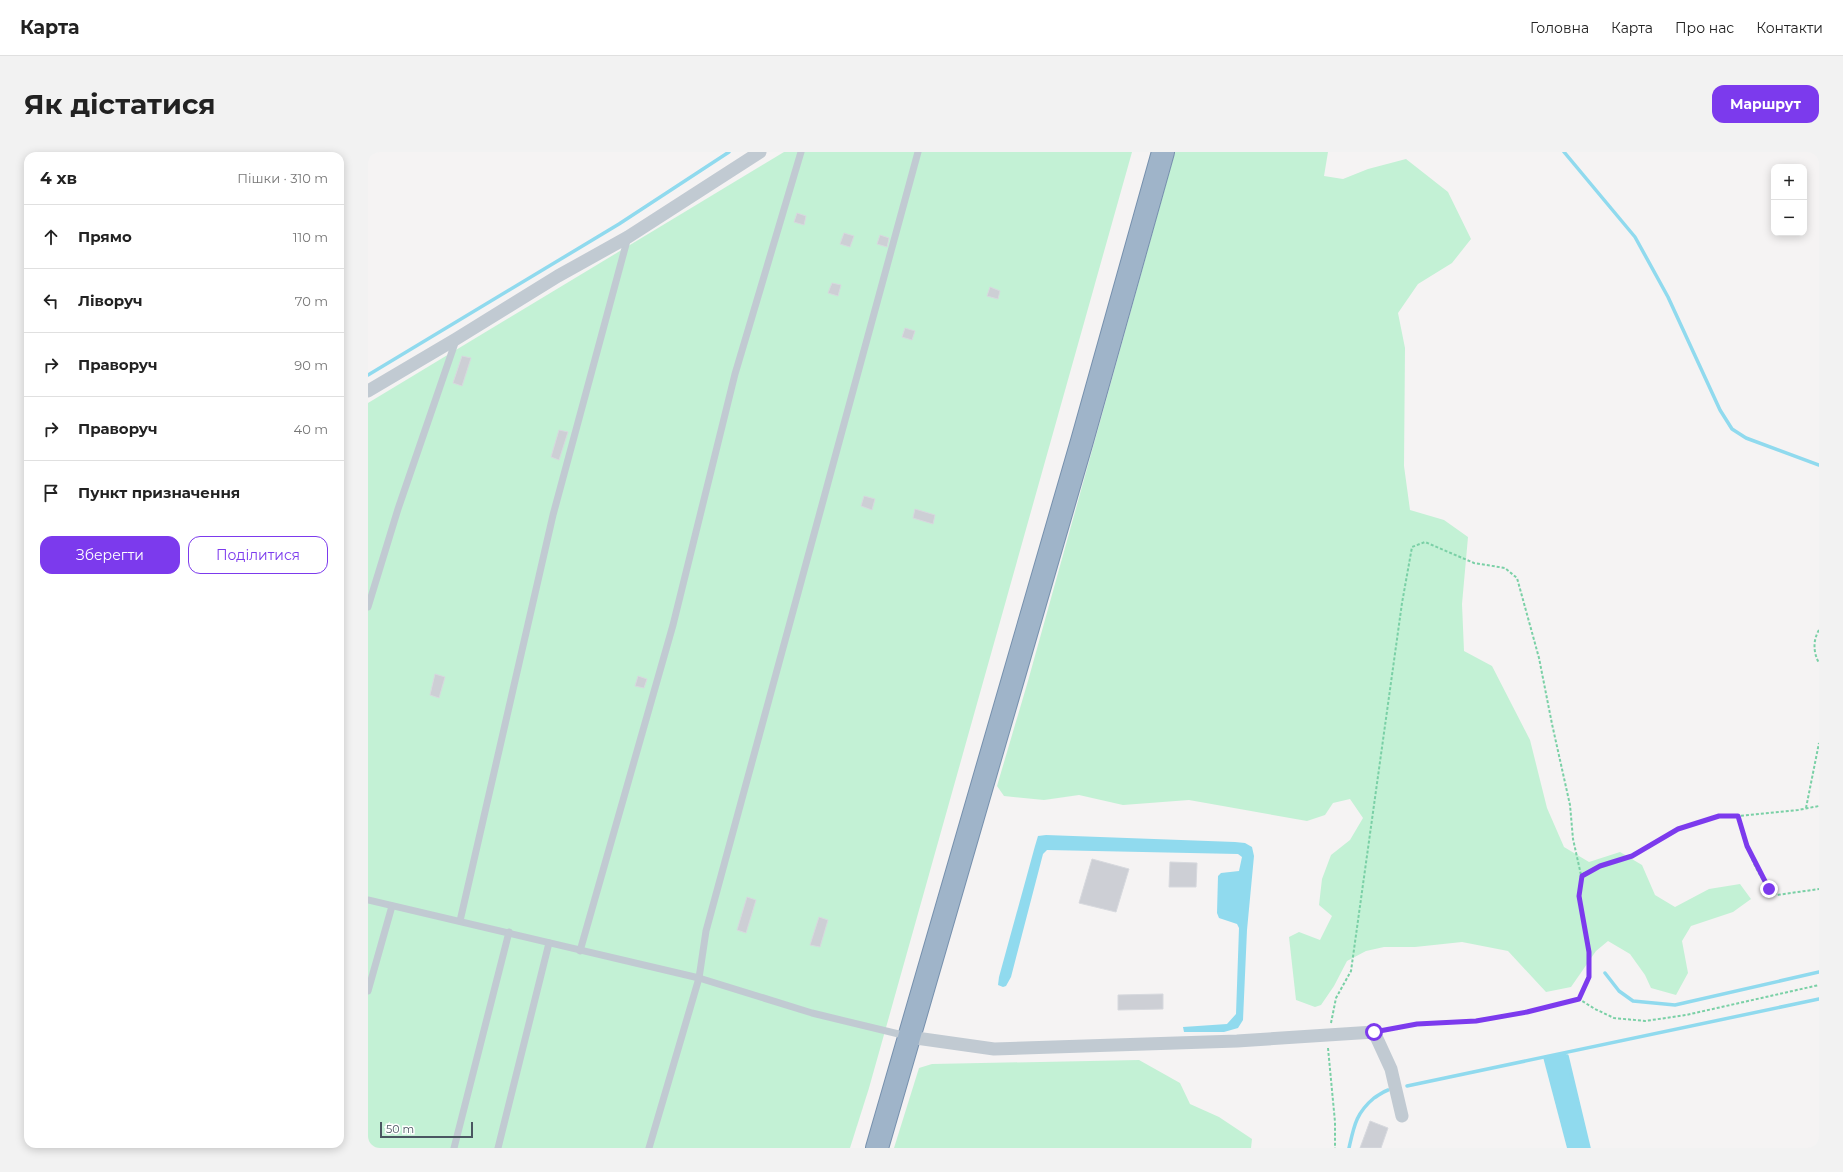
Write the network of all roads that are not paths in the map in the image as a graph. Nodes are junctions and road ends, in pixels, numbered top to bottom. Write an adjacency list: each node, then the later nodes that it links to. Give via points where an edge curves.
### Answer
1 (760, 152): 5 (street)
2 (801, 152): 14 (lane, via 735,374 673,625)
3 (918, 152): 15 (lane, via 706,932)
4 (1163, 152): 17 (highway)
5 (628, 236): 6 (street); 11 (lane, via 552,515)
6 (456, 339): 7 (street); 8 (lane, via 398,509)
7 (368, 391)
8 (368, 607)
9 (368, 900): 10 (lane)
10 (392, 906): 11 (lane); 16 (lane)
11 (460, 921): 12 (lane)
12 (509, 932): 13 (lane); 19 (lane)
13 (549, 943): 14 (lane); 20 (lane)
14 (580, 951): 15 (lane)
15 (699, 978): 17 (lane, via 812,1013); 21 (lane)
16 (368, 991)
17 (909, 1037): 18 (street, via 994,1049 1237,1041 1374,1032 1391,1069); 22 (highway)
18 (1402, 1116)
19 (454, 1148)
20 (498, 1148)
21 (649, 1148)
22 (877, 1148)

